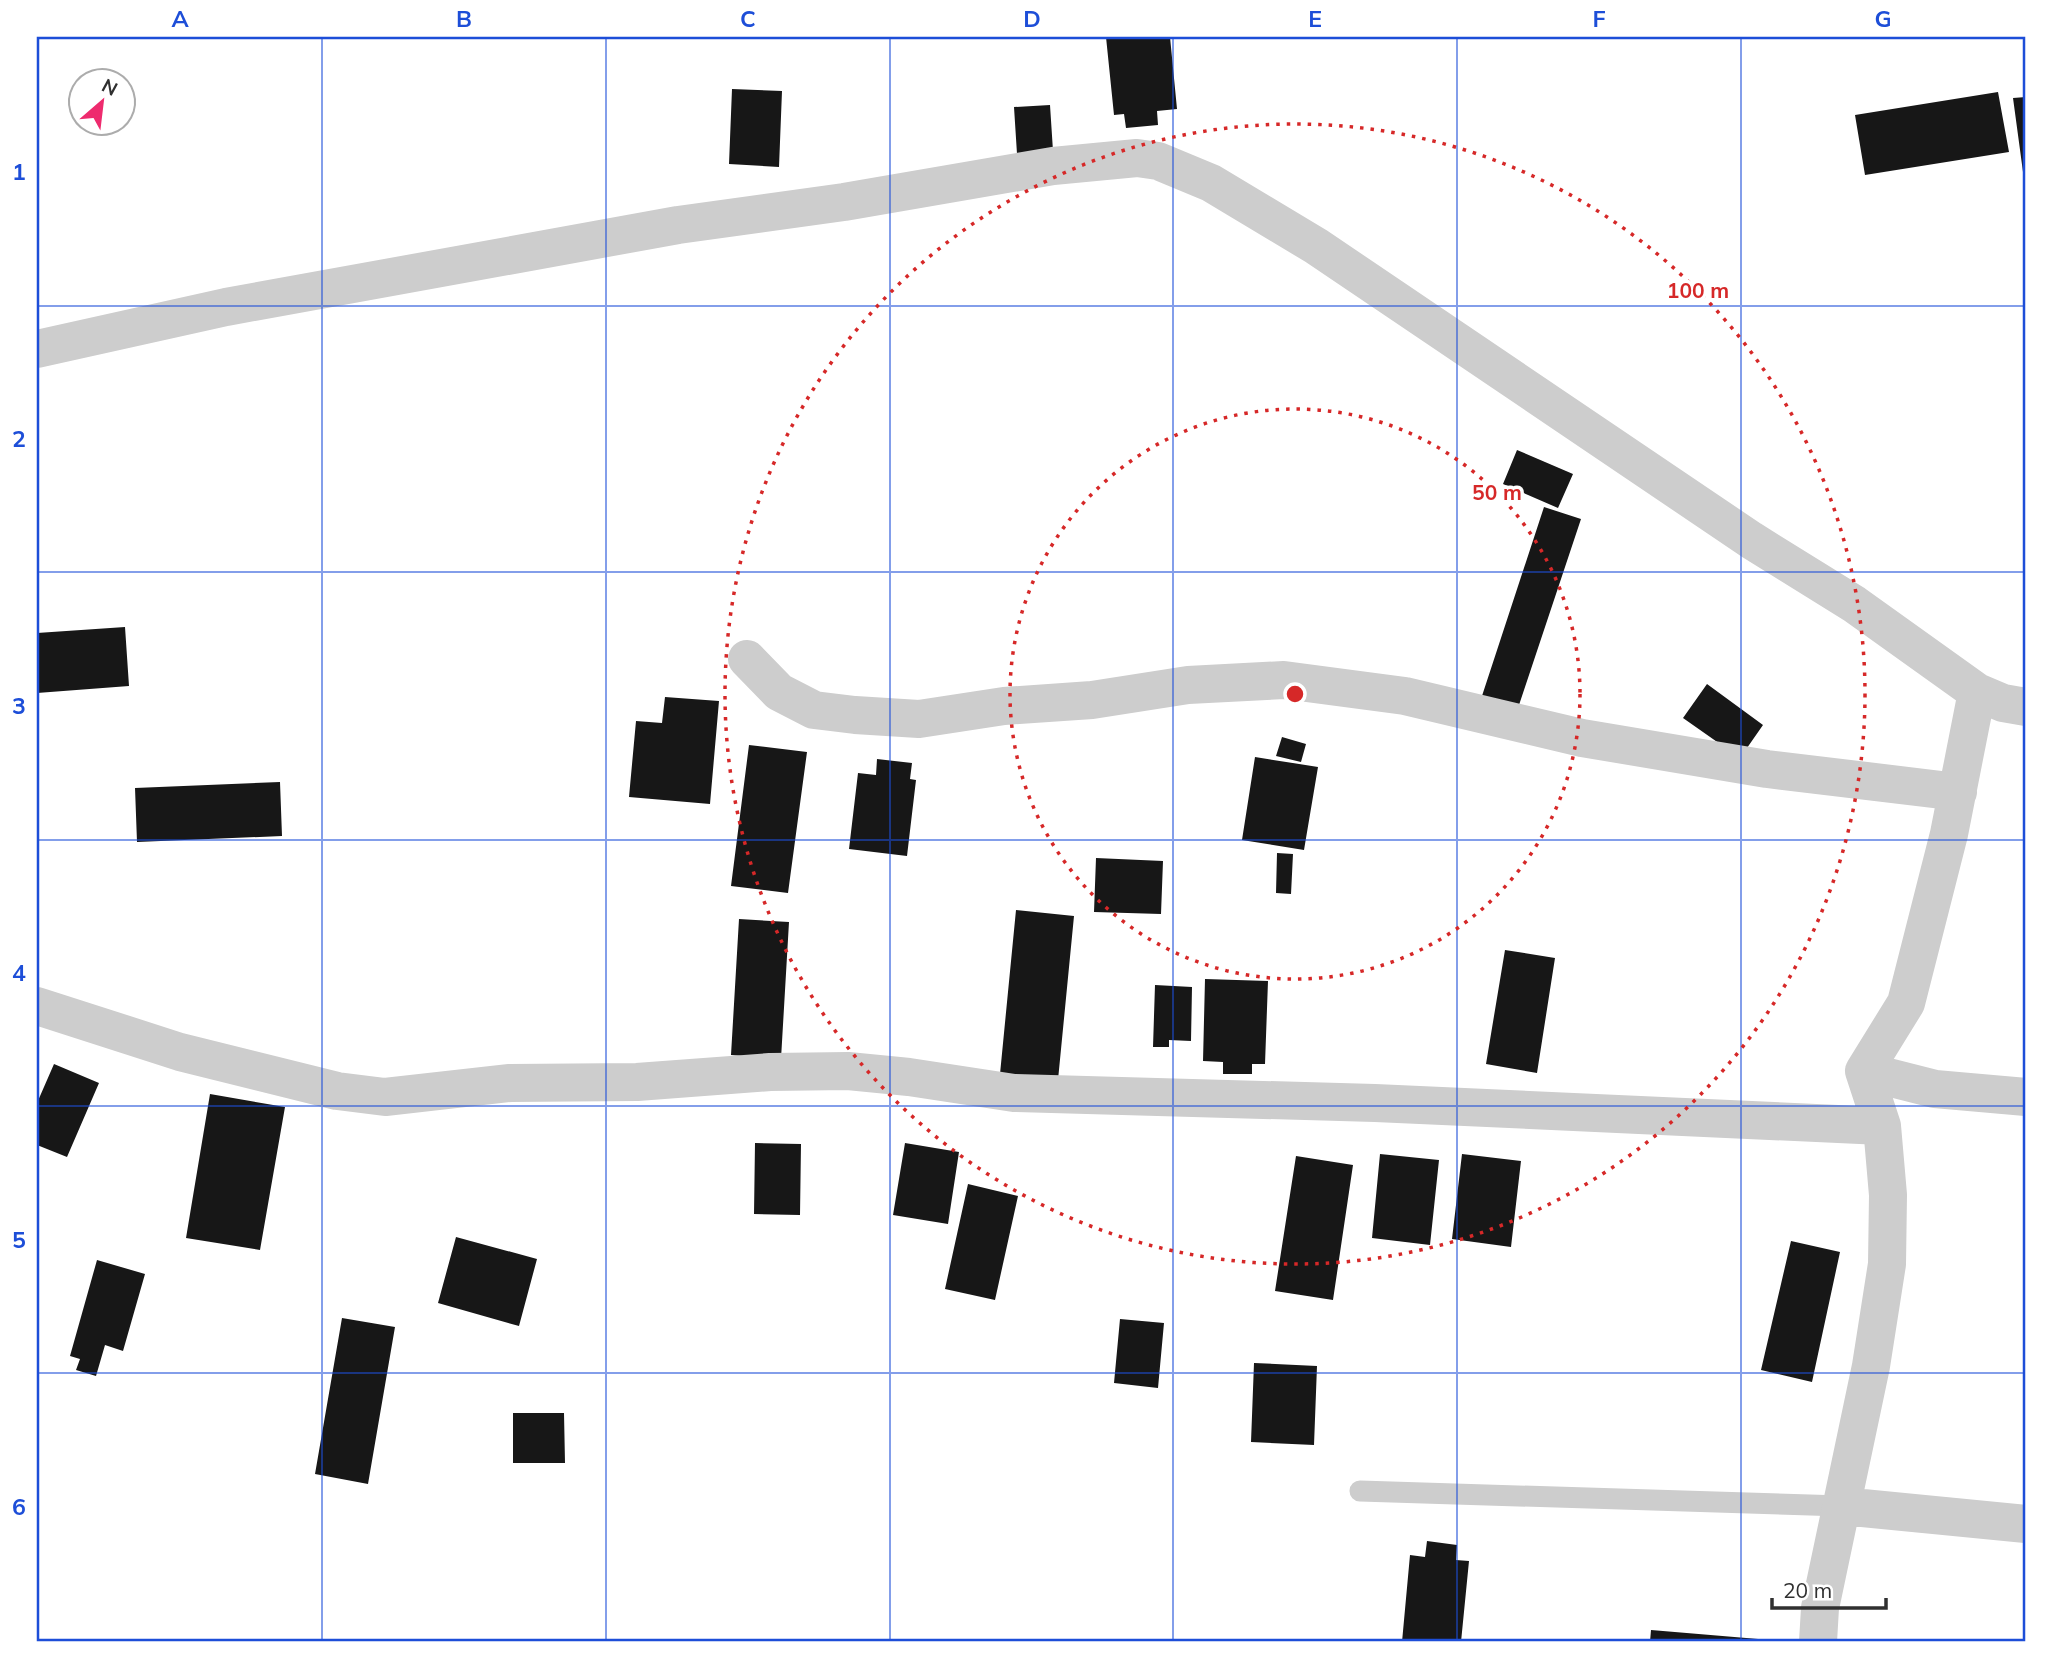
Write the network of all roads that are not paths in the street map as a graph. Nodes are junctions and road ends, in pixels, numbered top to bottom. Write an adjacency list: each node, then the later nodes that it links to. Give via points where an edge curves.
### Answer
1 (37, 349): 3 (street, via 226,307 678,225 1053,166 1137,158 1158,161 1211,183 1316,246 1751,540 1854,604)
2 (747, 659): 5 (street, via 779,692 814,710 855,715 919,719 1188,685 1284,680 1405,696 1582,738 1767,769)
3 (1977, 692): 4 (street); 5 (street)
4 (2026, 707)
5 (1958, 792): 7 (street, via 1906,1003)
6 (37, 1006): 9 (street, via 193,1055 337,1091 385,1097 510,1083 637,1082 848,1071 1014,1093 1375,1102)
7 (1864, 1072): 8 (street, via 1935,1089); 9 (street)
8 (2026, 1097)
9 (1882, 1126): 11 (street, via 1887,1264)
10 (1360, 1491): 11 (lane)
11 (1842, 1506): 12 (street); 13 (street, via 1820,1608)
12 (2026, 1524)
13 (1818, 1642)

